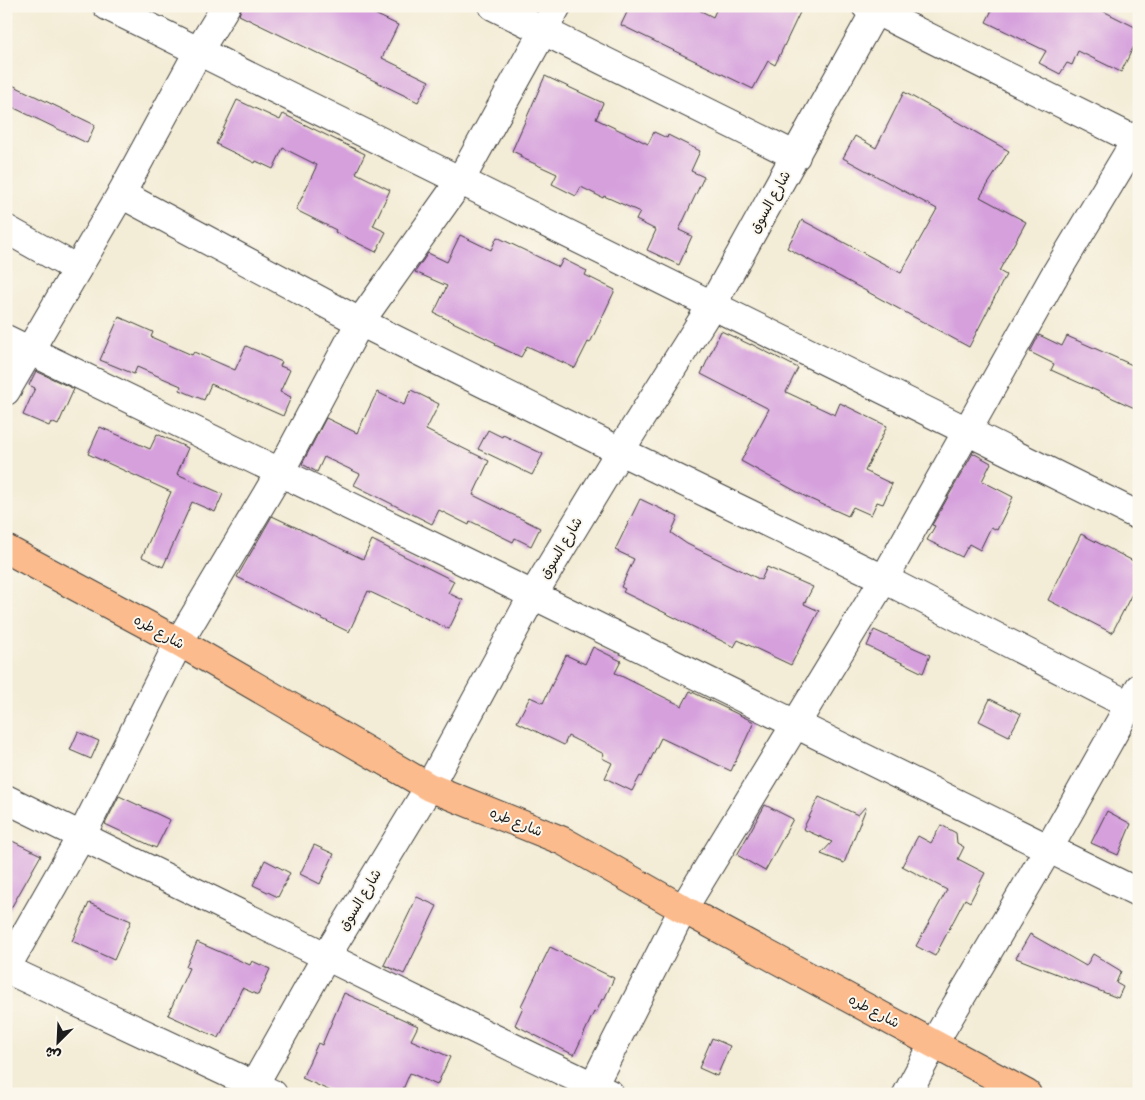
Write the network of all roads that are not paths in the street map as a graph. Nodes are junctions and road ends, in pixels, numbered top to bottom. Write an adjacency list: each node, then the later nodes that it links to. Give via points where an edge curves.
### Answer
1 (107, 6): 7 (street)
2 (226, 6): 7 (street)
3 (493, 6): 6 (street)
4 (557, 6): 6 (street)
5 (873, 8): 8 (street); 9 (street, شارع السوق)
6 (544, 32): 9 (street); 10 (street)
7 (198, 52): 10 (street); 11 (street)
8 (1138, 139): 18 (street, via 1053,278)
9 (796, 156): 14 (street, شارع السوق)
10 (460, 181): 14 (street); 15 (street)
11 (121, 194): 13 (street); 15 (street)
12 (6, 229): 13 (street)
13 (77, 269): 16 (street)
14 (712, 305): 18 (street); 19 (street, شارع السوق)
15 (360, 322): 19 (street); 20 (street)
16 (18, 344): 17 (street); 20 (street)
17 (6, 391)
18 (966, 432): 21 (street); 23 (street)
19 (620, 451): 23 (street); 24 (street, شارع السوق)
20 (280, 472): 24 (street); 25 (street)
21 (1139, 516)
22 (6, 549): 25 (main road, شارع طره)
23 (884, 579): 26 (street); 27 (street)
24 (533, 595): 27 (street); 28 (street, شارع السوق)
25 (179, 642): 28 (main road, شارع طره); 30 (street)
26 (1132, 710): 31 (street)
27 (795, 724): 31 (street); 33 (street)
28 (429, 788): 33 (main road, شارع طره, via 563,841); 34 (street, شارع السوق)
29 (6, 799): 30 (street)
30 (82, 835): 34 (street); 35 (street)
31 (1048, 848): 32 (street); 36 (street)
32 (1139, 894)
33 (683, 909): 36 (main road, شارع طره); 38 (street)
34 (326, 957): 37 (street, شارع السوق); 38 (street)
35 (6, 969): 37 (street)
36 (934, 1043): 39 (street); 40 (main road, شارع طره)
37 (259, 1091)
38 (598, 1091)
39 (907, 1094)
40 (1027, 1094)

